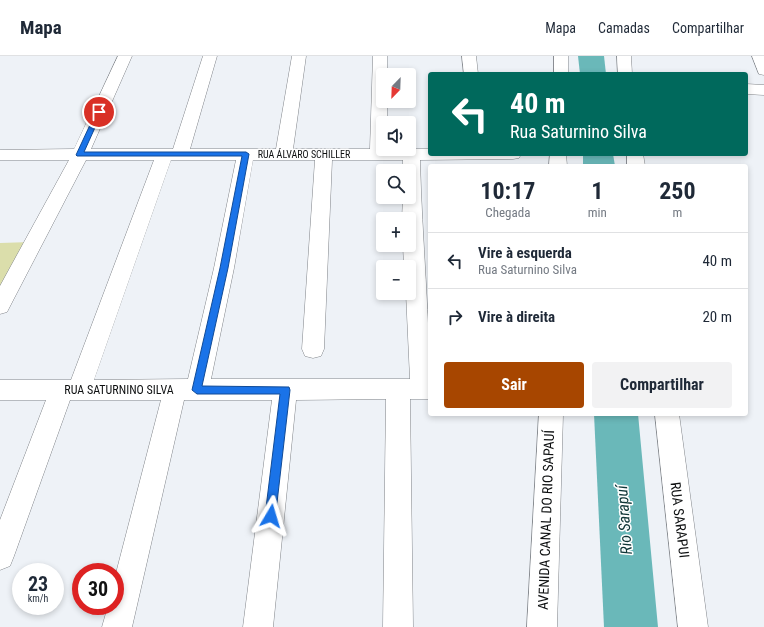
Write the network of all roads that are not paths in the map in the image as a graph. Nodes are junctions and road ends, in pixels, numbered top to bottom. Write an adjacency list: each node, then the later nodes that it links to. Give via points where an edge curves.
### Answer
1 (125, 56): 24 (street)
2 (210, 56): 16 (street)
3 (299, 56): 18 (street)
4 (380, 56): 15 (street)
5 (469, 56): 10 (street)
6 (561, 56): 11 (street)
7 (624, 56): 12 (street)
8 (758, 56): 9 (street)
9 (764, 71)
10 (471, 72)
11 (561, 72)
12 (625, 72)
13 (748, 89): 14 (street)
14 (764, 90)
15 (379, 116)
16 (172, 154): 17 (street, RUA ÁLVARO SCHILLER); 24 (street, RUA ÁLVARO SCHILLER); 30 (street)
17 (246, 154): 18 (street, RUA ÁLVARO SCHILLER); 31 (street, via 224,268)
18 (284, 154): 19 (street, RUA ÁLVARO SCHILLER)
19 (324, 154): 20 (street, RUA ÁLVARO SCHILLER); 27 (street)
20 (376, 154)
21 (416, 154): 22 (street, RUA ÁLVARO SCHILLER)
22 (428, 154)
23 (0, 155): 24 (street, RUA ÁLVARO SCHILLER)
24 (80, 155): 26 (street)
25 (411, 156): 28 (street)
26 (0, 306)
27 (313, 349)
28 (416, 389): 32 (street, RUA SATURNINO SILVA); 38 (street)
29 (0, 390): 30 (street, RUA SATURNINO SILVA)
30 (71, 390): 31 (street, RUA SATURNINO SILVA); 35 (street)
31 (186, 390): 32 (street, RUA SATURNINO SILVA); 36 (street)
32 (285, 390): 37 (street)
33 (551, 416): 39 (street, AVENIDA CANAL DO RIO SAPAUÍ)
34 (667, 416): 40 (street, RUA SARAPUI)
35 (0, 556)
36 (117, 627)
37 (258, 627)
38 (398, 627)
39 (542, 627)
40 (693, 627)

